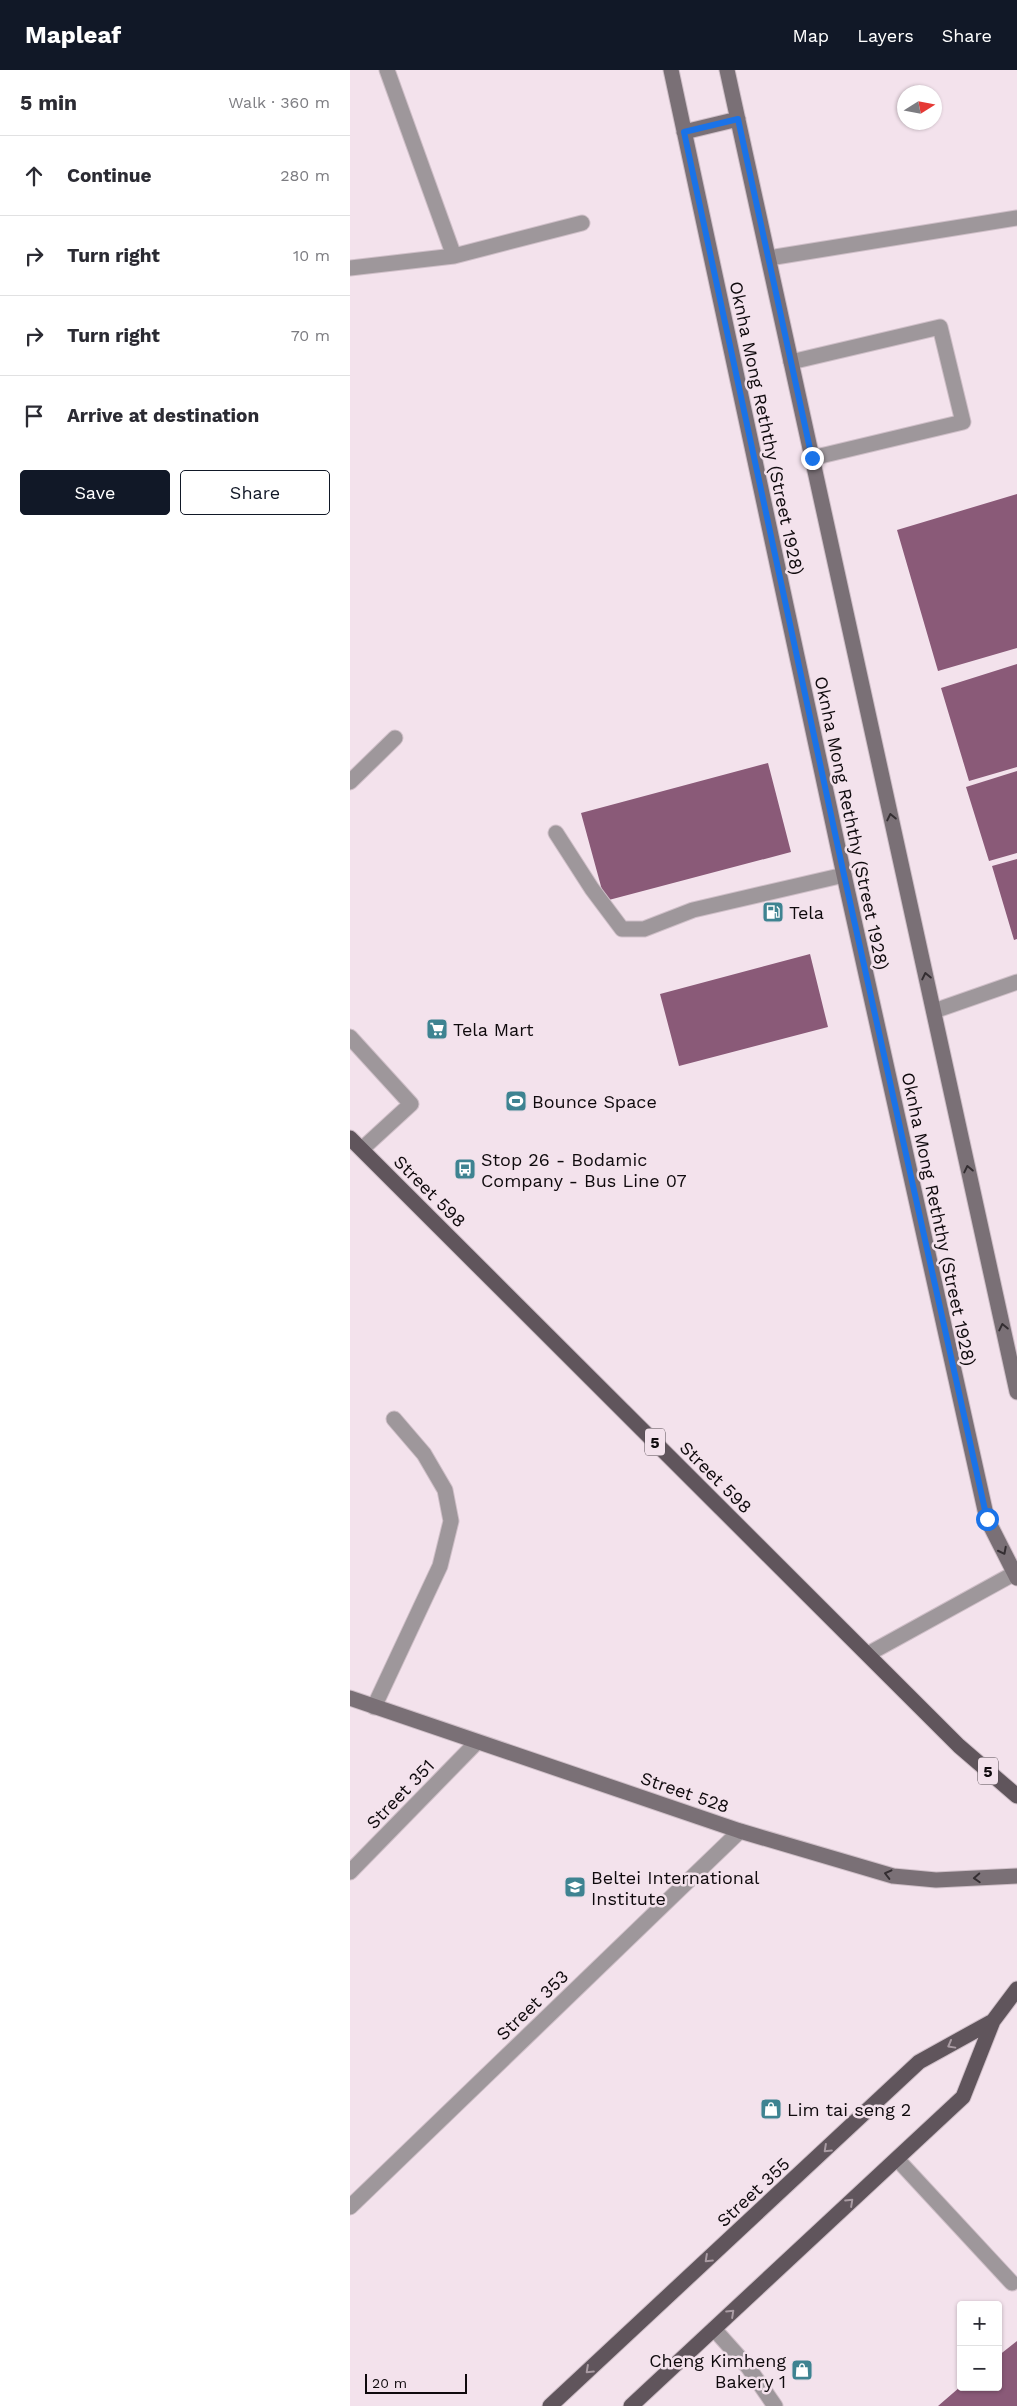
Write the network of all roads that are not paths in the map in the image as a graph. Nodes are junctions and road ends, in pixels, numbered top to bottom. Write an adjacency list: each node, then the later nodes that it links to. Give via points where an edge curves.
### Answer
1 (387, 70): 8 (street)
2 (671, 70): 5 (main road, Oknha Mong Reththy (Street 1928))
3 (728, 70): 4 (main road)
4 (738, 119): 5 (main road); 9 (main road)
5 (684, 132): 16 (main road, Oknha Mong Reththy (Street 1928))
6 (1017, 218): 9 (street)
7 (582, 223): 8 (street)
8 (454, 256): 10 (street)
9 (769, 258): 11 (main road)
10 (350, 268)
11 (791, 362): 12 (main road); 12 (street, via 940,327 963,422)
12 (812, 458): 18 (main road, one-way to 12)
13 (395, 738): 14 (street)
14 (350, 782)
15 (556, 833): 16 (street, via 622,929 644,929 693,910)
16 (844, 875): 24 (main road, Oknha Mong Reththy (Street 1928), one-way to 24, via 987,1519)
17 (1017, 982): 18 (street)
18 (934, 1011): 22 (main road, one-way to 18)
19 (350, 1037): 21 (street, via 411,1104)
20 (350, 1138): 21 (main road, Street 598 / 5)
21 (362, 1149): 25 (main road, Street 598 / 5)
22 (1017, 1392)
23 (394, 1419): 27 (street, via 424,1454 445,1490 451,1521 440,1566)
24 (1016, 1576): 25 (street)
25 (868, 1654): 29 (main road, Street 598 / 5, via 960,1746)
26 (350, 1698): 27 (main road, Street 528)
27 (374, 1706): 28 (main road, Street 528)
28 (478, 1742): 30 (main road, Street 528); 31 (street, Street 351)
29 (1017, 1796)
30 (740, 1831): 32 (main road, Street 528, one-way to 30, via 936,1880 893,1876); 36 (street, Street 353)
31 (350, 1872)
32 (1017, 1876)
33 (1017, 1989): 34 (main road, Street 355)
34 (993, 2021): 35 (main road, Street 355, via 963,2097); 39 (main road, Street 355, one-way to 39, via 919,2062)
35 (897, 2159): 37 (street); 38 (main road, Street 355, one-way to 35)
36 (350, 2207)
37 (1012, 2282)
38 (714, 2329): 40 (main road, Street 355); 41 (street, via 748,2367)
39 (550, 2406)
40 (631, 2406)
41 (775, 2406)

